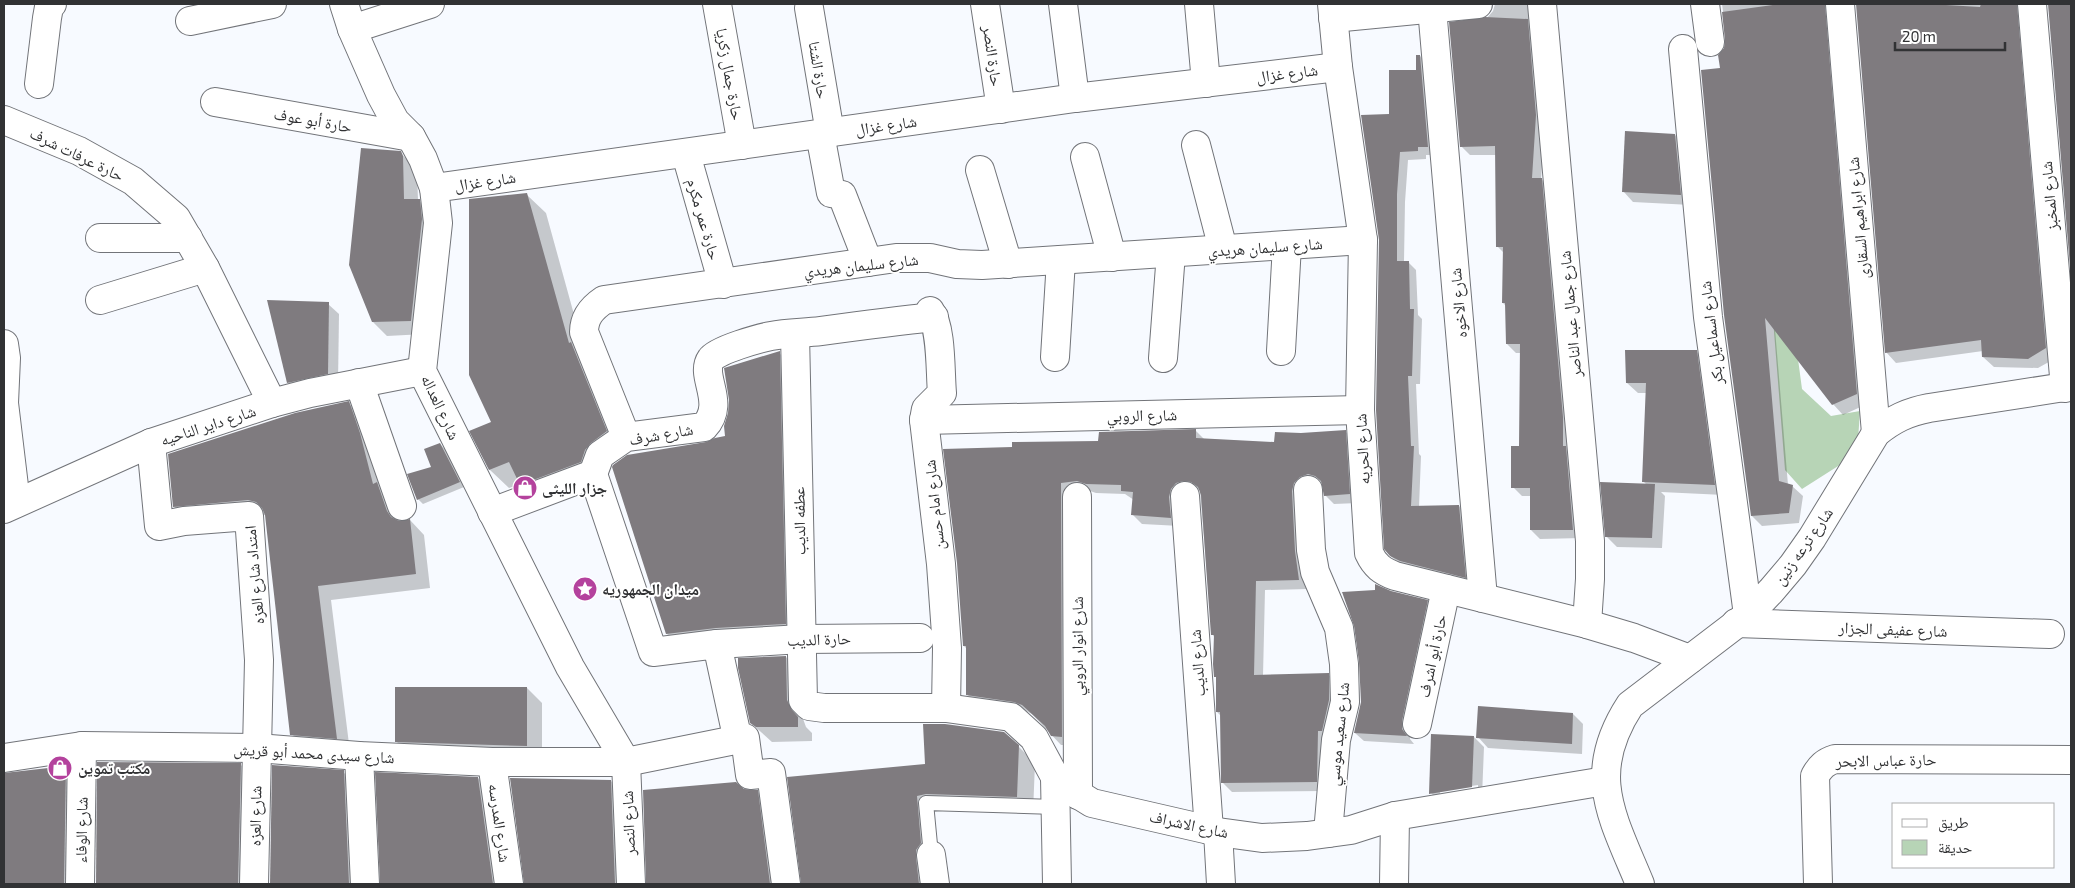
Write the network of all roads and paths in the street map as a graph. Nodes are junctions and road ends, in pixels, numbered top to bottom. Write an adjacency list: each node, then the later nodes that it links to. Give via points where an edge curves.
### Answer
1 (52, 4): 22 (street, via 47,18)
2 (272, 4): 17 (street)
3 (430, 4): 16 (street)
4 (718, 4): 29 (street, حارة جمال زكريا)
5 (986, 4): 25 (street, حارة النصر)
6 (1062, 4): 23 (street)
7 (1199, 4): 21 (street)
8 (1478, 4): 14 (street)
9 (1542, 4): 72 (street, شارع جمال عبد الناصر, via 1590,541)
10 (1705, 4): 18 (street)
11 (1840, 4): 59 (street, شارع ابراهيم السقارى)
12 (2032, 4): 55 (street, شارع المخبز)
13 (809, 8): 27 (street, حارة الشتا)
14 (1432, 8): 15 (street); 70 (street, شارع الاخوه)
15 (1332, 11): 20 (street, شارع الحريه)
16 (348, 16): 28 (street, شارع العداله, via 381,95 395,121)
17 (190, 21)
18 (1710, 42)
19 (1683, 50): 71 (street, شارع اسماعيل بكر, via 1708,317)
20 (1338, 67): 21 (street, شارع غزال); 37 (street, شارع الحريه)
21 (1206, 83): 23 (street, شارع غزال)
22 (39, 84)
23 (1075, 98): 25 (street, شارع غزال)
24 (216, 102): 28 (street, حارة أبو عوف)
25 (1001, 109): 27 (street, شارع غزال)
26 (4, 120): 36 (street, حارة عرفات شرف, via 79,151 133,181 176,218)
27 (825, 133): 29 (street, شارع غزال); 43 (street, حارة الشتا, via 831,193 842,195)
28 (411, 137): 34 (street, شارع العداله)
29 (742, 145): 31 (street, شارع غزال)
30 (1196, 145): 39 (street)
31 (686, 154): 34 (street, شارع غزال); 46 (street, حارة عمر مكرم)
32 (1085, 157): 41 (street)
33 (980, 170): 44 (street)
34 (434, 188): 53 (street, شارع العداله, via 438,223)
35 (100, 238): 36 (street)
36 (188, 238): 45 (street, حارة عرفات شرف)
37 (1363, 240): 38 (street, شارع سليمان هريدي); 57 (street, شارع الحريه)
38 (1287, 245): 39 (street, شارع سليمان هريدي); 50 (street)
39 (1223, 250): 40 (street, شارع سليمان هريدي)
40 (1171, 253): 41 (street, شارع سليمان هريدي); 52 (street)
41 (1112, 257): 42 (street, شارع سليمان هريدي)
42 (1061, 260): 44 (street, شارع سليمان هريدي); 51 (street)
43 (868, 262): 44 (street, شارع سليمان هريدي, via 930,258 982,266); 46 (street, شارع سليمان هريدي)
44 (1008, 264)
45 (205, 268): 47 (street); 56 (street, حارة عرفات شرف)
46 (723, 284): 60 (street, شارع سليمان هريدي, via 604,300 586,316 584,332)
47 (100, 300)
48 (795, 334): 58 (street, شارع شرف, via 932,314 937,330 942,394 926,408); 60 (street, شارع شرف, via 770,336 735,346 712,358 708,367 714,412 704,427); 75 (street, عطفه الديب)
49 (4, 344): 66 (street)
50 (1281, 351)
51 (1055, 357)
52 (1163, 358)
53 (422, 371): 54 (street, شارع داير الناحيه); 68 (street, شارع العداله)
54 (359, 383): 56 (street, شارع داير الناحيه); 67 (street)
55 (2068, 387): 59 (street, شارع ترعه زنين, via 1910,412 1892,420)
56 (272, 404): 61 (street, شارع داير الناحيه)
57 (1360, 410): 58 (street, شارع الروبي); 69 (street, شارع الحريه, via 1369,553 1373,563 1395,576)
58 (924, 420): 78 (street, شارع امام حسن, via 941,564 947,648)
59 (1876, 433): 71 (street, شارع ترعه زنين, via 1798,559 1772,591)
60 (626, 437): 62 (street, شارع شرف, via 600,455)
61 (151, 443): 66 (street, شارع داير الناحيه); 82 (street, امتداد شارع العزه, via 159,526 249,516 260,660)
62 (593, 474): 68 (street); 76 (street, حارة الديب, via 653,652)
63 (1308, 490): 92 (street, شارع سعيد موسي, via 1315,572 1339,628 1344,664 1345,702 1336,740)
64 (1185, 496): 91 (street, شارع الديب)
65 (1076, 497): 89 (street, شارع انوار الروبي)
66 (10, 506)
67 (402, 506)
68 (492, 512): 87 (street, شارع العداله, via 570,667)
69 (1446, 589): 70 (street, شارع الحريه); 79 (street, حارة أبو اشرف)
70 (1483, 598): 72 (street, شارع الحريه)
71 (1742, 619): 73 (street, شارع عفيفى الجزار); 77 (street, شارع ترعه زنين)
72 (1587, 624): 77 (street, شارع الحريه)
73 (2050, 634)
74 (920, 638): 75 (street, حارة الديب)
75 (802, 639): 76 (street, حارة الديب); 78 (street, عطفه الديب, via 803,700 809,706)
76 (717, 644): 80 (street)
77 (1690, 659): 88 (street, شارع ترعه زنين, via 1630,704 1611,741)
78 (946, 708): 89 (street, via 1011,717 1034,738)
79 (1417, 724)
80 (738, 741): 87 (street); 99 (street, via 745,738 750,775 771,773)
81 (82, 746): 82 (street, شارع سيدى محمد أبو قريش); 84 (street, شارع سيدى محمد أبو قريش); 94 (street, شارع الوفاء)
82 (257, 748): 83 (street, شارع سيدى محمد أبو قريش); 95 (street, شارع العزه)
83 (359, 756): 86 (street, شارع سيدى محمد أبو قريش); 96 (street)
84 (4, 758)
85 (2071, 760): 105 (street, حارة عباس الابحر, via 1835,759 1827,762 1816,776)
86 (492, 762): 87 (street, شارع سيدى محمد أبو قريش); 97 (street, شارع المدرسه)
87 (626, 762): 98 (street, شارع النصر)
88 (1605, 781): 90 (street, شارع الاشراف); 104 (street, شارع ترعه زنين, via 1614,821)
89 (1067, 801): 91 (street, شارع الاشراف, via 1092,803); 93 (lane, via 926,802); 101 (street)
90 (1395, 816): 92 (street, شارع الاشراف, via 1351,830); 103 (street)
91 (1213, 831): 92 (street, شارع الاشراف, via 1262,838); 102 (street, شارع الديب)
92 (1328, 833)
93 (931, 855): 100 (street)
94 (80, 884)
95 (254, 884)
96 (365, 884)
97 (509, 884)
98 (630, 884)
99 (786, 884)
100 (935, 884)
101 (1057, 884)
102 (1221, 884)
103 (1394, 884)
104 (1640, 884)
105 (1818, 884)

